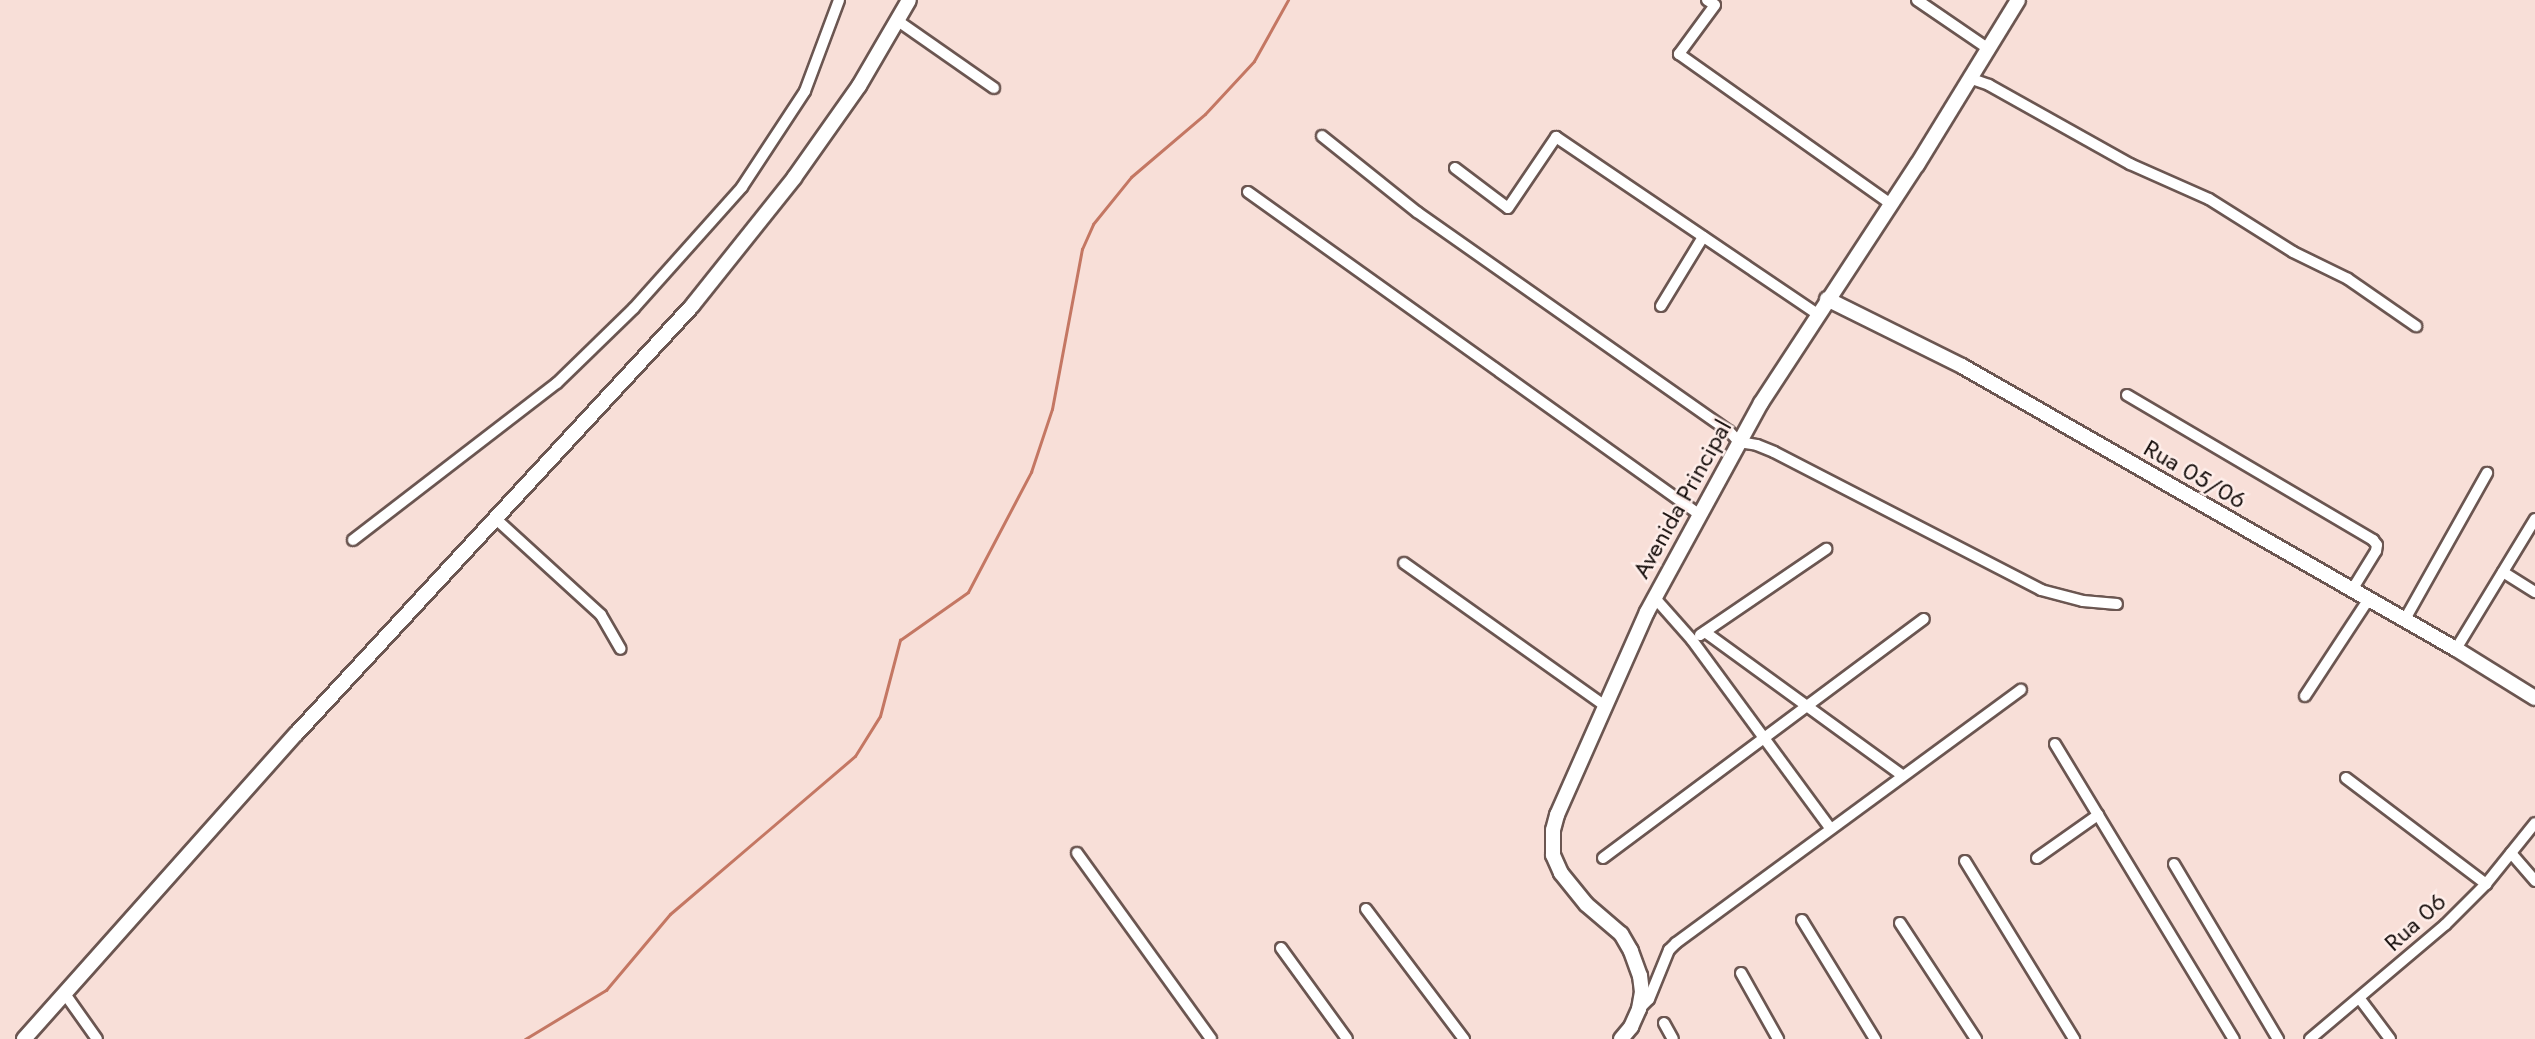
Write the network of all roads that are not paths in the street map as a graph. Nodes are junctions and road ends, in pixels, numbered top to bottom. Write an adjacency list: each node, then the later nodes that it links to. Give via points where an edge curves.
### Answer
1 (839, 0): 25 (street, via 799,100 742,187 657,282 557,383)
2 (909, 0): 6 (street)
3 (1707, 0): 13 (street, via 1714,5 1679,54)
4 (1917, 0): 7 (street)
5 (2018, 0): 7 (street, Avenida Principal)
6 (898, 21): 9 (street); 23 (street, via 859,86 794,178 692,306)
7 (1989, 50): 8 (street, Avenida Principal)
8 (1972, 79): 13 (street, Avenida Principal); 18 (street, via 2130,164 2209,199 2293,252 2348,279)
9 (994, 88)
10 (1322, 136): 20 (street, via 1417,212 1729,431)
11 (1455, 168): 14 (street, via 1508,208 1556,137)
12 (1248, 192): 22 (street)
13 (1891, 204): 15 (street, Avenida Principal)
14 (1703, 237): 16 (street); 17 (street)
15 (1827, 299): 17 (street, Avenida Principal); 29 (street, Rua 05/06, via 1962,366)
16 (1661, 306)
17 (1817, 314): 20 (street, Avenida Principal)
18 (2416, 326)
19 (2127, 395): 29 (street, via 2373,540 2376,551)
20 (1739, 442): 22 (street, Avenida Principal); 33 (street, via 1774,452 2041,590 2083,602)
21 (2487, 473): 35 (street)
22 (1700, 515): 31 (street, Avenida Principal)
23 (496, 519): 38 (street, via 601,615); 65 (street, via 297,733)
24 (2535, 519): 28 (street)
25 (353, 540)
26 (1826, 549): 36 (street)
27 (1404, 562): 44 (street)
28 (2503, 572): 30 (street); 39 (street)
29 (2352, 590): 32 (street, Rua 05/06)
30 (2535, 592)
31 (1654, 597): 37 (street); 44 (street, Avenida Principal)
32 (2368, 600): 35 (street, Rua 05/06); 41 (street)
33 (2117, 603)
34 (1924, 619): 43 (street)
35 (2404, 621): 39 (street, Rua 05/06)
36 (1705, 632): 37 (street); 43 (street)
37 (1692, 640): 45 (street)
38 (621, 649)
39 (2456, 649): 42 (street, Rua 05/06)
40 (2021, 690): 47 (street)
41 (2305, 696)
42 (2535, 698)
43 (1807, 705): 45 (street); 47 (street)
44 (1605, 706): 67 (street, Avenida Principal, via 1557,815 1553,855 1572,889 1614,927 1631,951 1640,976)
45 (1762, 738): 51 (street); 54 (street)
46 (2055, 744): 49 (street)
47 (1902, 775): 51 (street)
48 (2346, 778): 59 (street)
49 (2098, 815): 55 (street); 80 (street)
50 (2535, 823): 53 (street, Rua 06)
51 (1830, 828): 67 (street, via 1676,942 1649,999)
52 (1077, 853): 71 (street)
53 (2511, 853): 58 (street); 59 (street, Rua 06)
54 (1603, 858)
55 (2037, 858)
56 (1965, 861): 79 (street)
57 (2174, 864): 81 (street)
58 (2535, 880)
59 (2486, 884): 66 (street, Rua 06)
60 (1366, 909): 73 (street)
61 (1802, 920): 77 (street)
62 (1900, 923): 78 (street)
63 (1281, 948): 72 (street)
64 (1741, 973): 76 (street)
65 (65, 994): 69 (street); 70 (street)
66 (2360, 999): 82 (street, Rua 06); 83 (street)
67 (1639, 1009): 74 (street, Avenida Principal)
68 (1664, 1023): 75 (street)
69 (24, 1039)
70 (97, 1039)
71 (1210, 1039)
72 (1347, 1039)
73 (1464, 1039)
74 (1621, 1039)
75 (1673, 1039)
76 (1778, 1039)
77 (1875, 1039)
78 (1976, 1039)
79 (2074, 1039)
80 (2234, 1039)
81 (2278, 1039)
82 (2310, 1039)
83 (2390, 1039)

